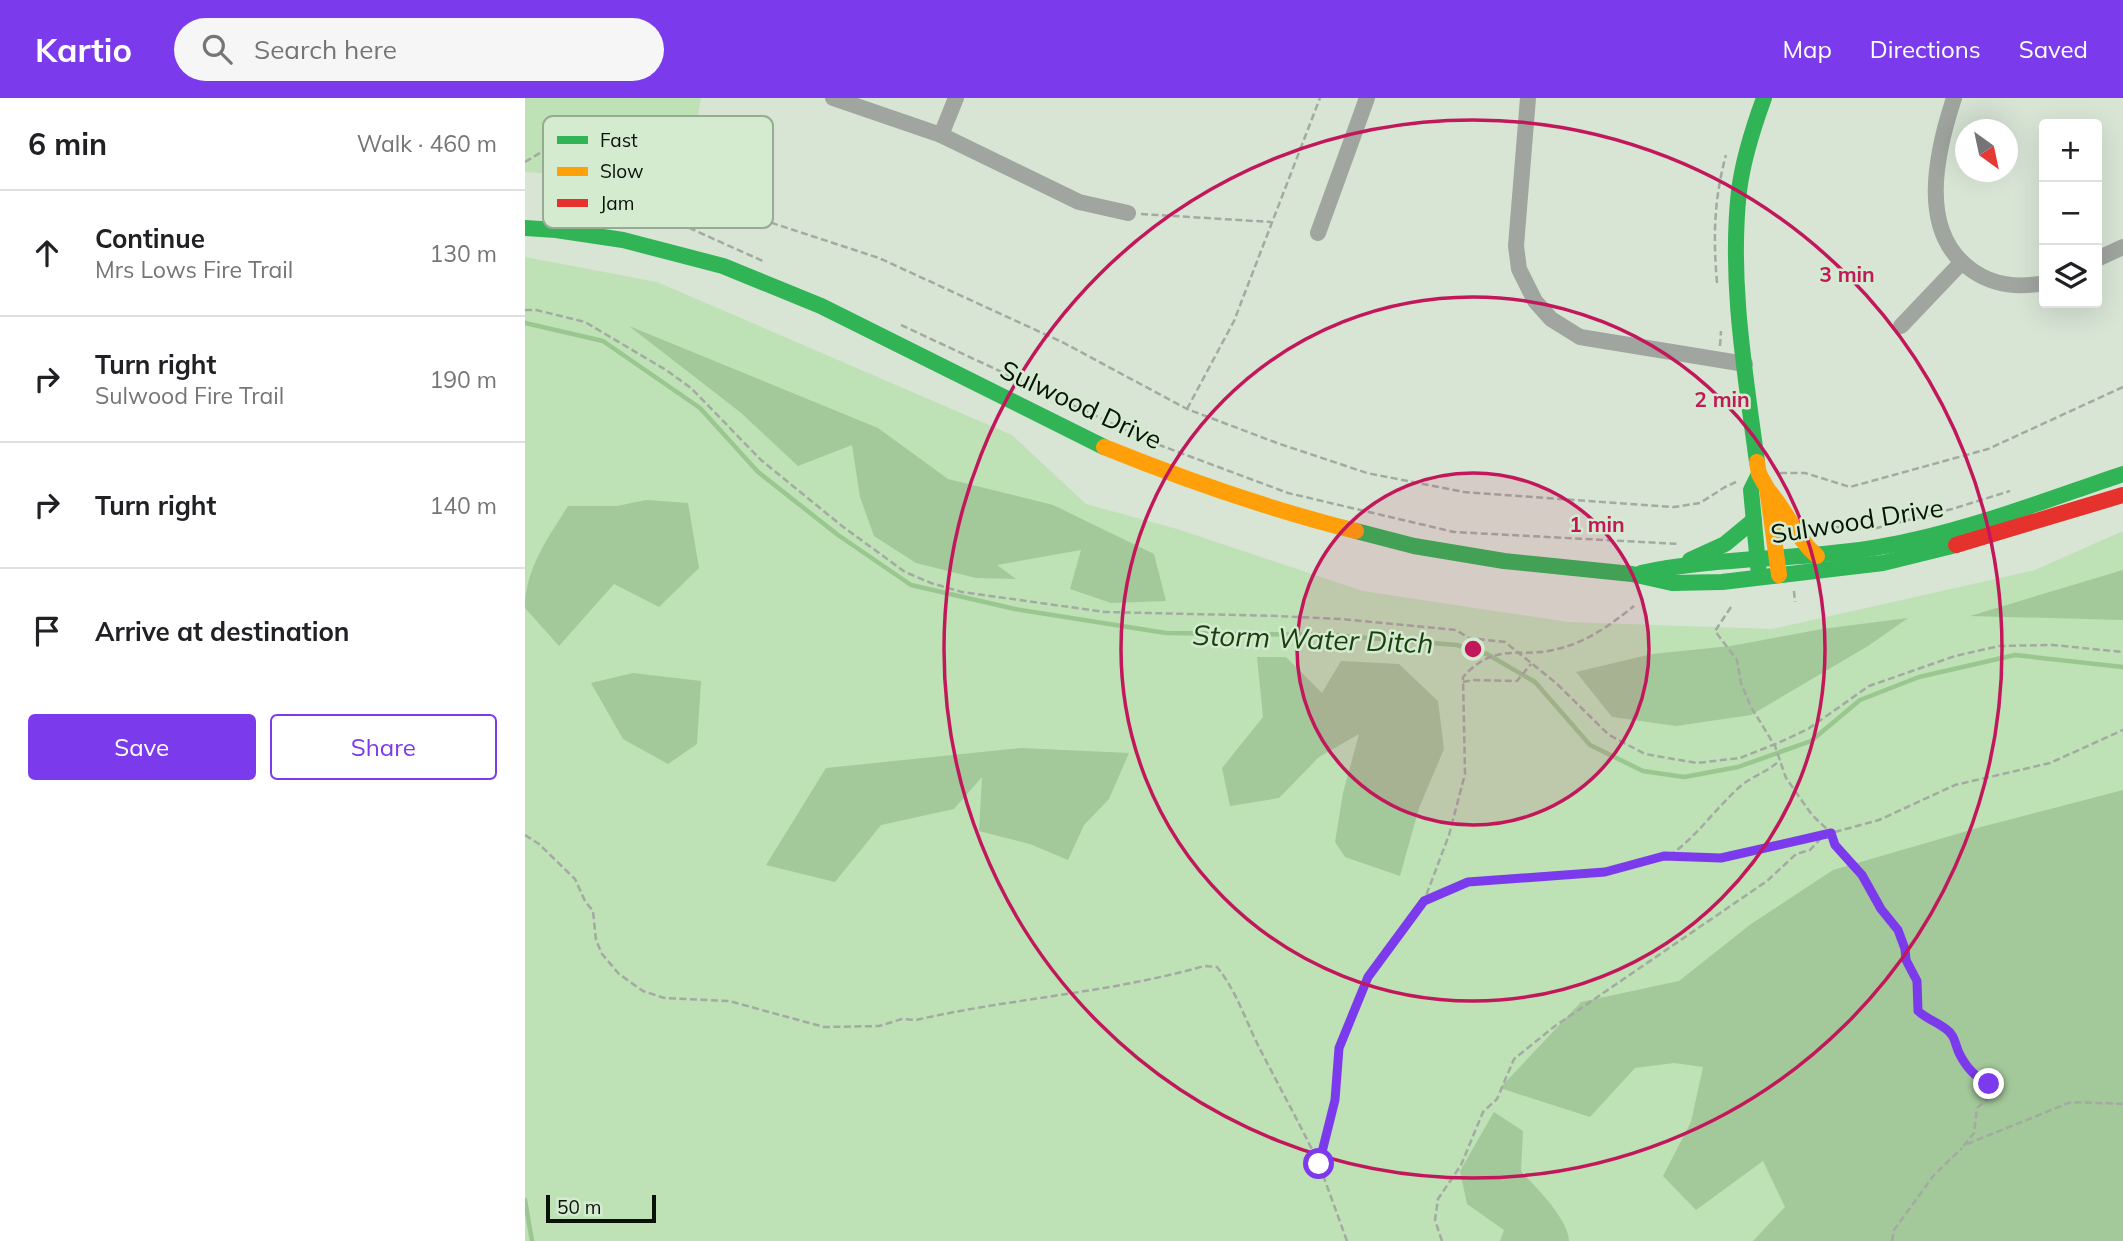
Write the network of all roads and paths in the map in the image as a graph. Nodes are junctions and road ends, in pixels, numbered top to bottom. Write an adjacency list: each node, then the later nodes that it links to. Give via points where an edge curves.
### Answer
1 (833, 98): 8 (street)
2 (956, 98): 8 (street)
3 (1321, 98): 12 (path)
4 (1367, 98): 16 (street)
5 (1528, 98): 25 (street, via 1516,246 1519,269 1535,301 1560,326 1591,340)
6 (1764, 98): 25 (main road, via 1746,154 1736,225 1735,274)
7 (1954, 98): 19 (street, via 1940,154 1936,210 1944,238)
8 (941, 135): 11 (street, via 1079,202)
9 (543, 151): 10 (path)
10 (525, 162)
11 (1128, 213): 12 (path)
12 (1272, 222): 27 (path, via 1234,321)
13 (773, 223): 27 (path, via 879,258 1064,343)
14 (525, 228): 39 (main road, Sulwood Drive, via 623,240 756,278 1104,447 1280,512 1414,546)
15 (689, 228): 20 (path)
16 (1318, 233)
17 (2123, 247): 18 (street)
18 (2102, 257)
19 (1961, 263): 21 (street, via 2003,285); 24 (street)
20 (776, 267)
21 (2039, 284)
22 (525, 310): 44 (path, via 585,322 666,370 691,388 761,460 842,526 905,572 931,583 995,598 1105,612 1341,619 1456,630 1469,638 1505,642)
23 (901, 324): 34 (path, via 1154,443 1288,493 1454,532)
24 (1901, 326)
25 (1745, 364): 29 (main road)
26 (2123, 387): 29 (path, via 1988,449 1850,487 1805,473)
27 (1187, 409): 29 (path, via 1367,473 1464,492 1674,507 1700,503 1725,486)
28 (2123, 474): 35 (main road, Sulwood Drive, via 1937,534)
29 (1763, 481): 32 (main road, via 1751,490); 33 (main road); 37 (main road)
30 (2015, 489): 33 (path, via 1873,528 1818,526)
31 (2123, 495): 37 (main road, Sulwood Drive, via 1883,563)
32 (1754, 520): 36 (main road, via 1744,533 1713,553); 38 (main road)
33 (1798, 538): 35 (main road)
34 (1686, 544)
35 (1817, 556): 37 (main road, Sulwood Drive)
36 (1668, 567): 38 (main road, Sulwood Drive); 39 (main road, Sulwood Drive)
37 (1778, 568): 38 (main road, Sulwood Drive)
38 (1759, 570): 39 (main road, Sulwood Drive, via 1722,582 1672,583)
39 (1632, 574)
40 (1794, 587): 41 (path)
41 (1795, 602)
42 (1634, 606): 44 (path, via 1583,641 1551,650)
43 (1731, 607): 49 (path, via 1715,631 1738,660 1751,708)
44 (1516, 652): 46 (path); 47 (path, via 1504,652 1472,667)
45 (2123, 652): 49 (path, via 2053,645 1999,646 1955,656 1869,686 1808,729)
46 (1530, 666): 47 (path, via 1517,681); 49 (path, via 1556,683 1609,735 1645,754 1697,763 1740,758)
47 (1463, 682): 55 (path, via 1465,774 1449,835)
48 (2123, 730): 51 (path, via 2050,763 1955,785 1879,820)
49 (1775, 745): 50 (path)
50 (1780, 760): 51 (path, via 1786,778); 54 (path, via 1745,782)
51 (1831, 833): 54 (path, via 1721,858); 57 (path, via 1835,845 1862,875 1898,930 1917,981 1918,1011 1946,1028 1975,1078 1989,1084 1992,1095 1977,1108 1974,1133)
52 (525, 835): 58 (path, via 575,879 593,911 596,940 608,962 637,988 664,998 729,1001 824,1027 880,1026 1083,992 1204,965 1217,967)
53 (1823, 836): 60 (path, via 1810,850 1796,854 1767,881 1514,1059 1497,1099 1483,1112 1461,1165 1438,1199 1435,1220)
54 (1668, 856): 55 (path, via 1605,872 1468,882)
55 (1424, 901): 58 (path, via 1368,977 1339,1048 1335,1100)
56 (2123, 1104): 57 (path, via 2071,1102)
57 (1962, 1148): 61 (path, via 1934,1175 1894,1230)
58 (1319, 1164): 59 (path)
59 (1347, 1241)
60 (1442, 1241)
61 (1892, 1241)

